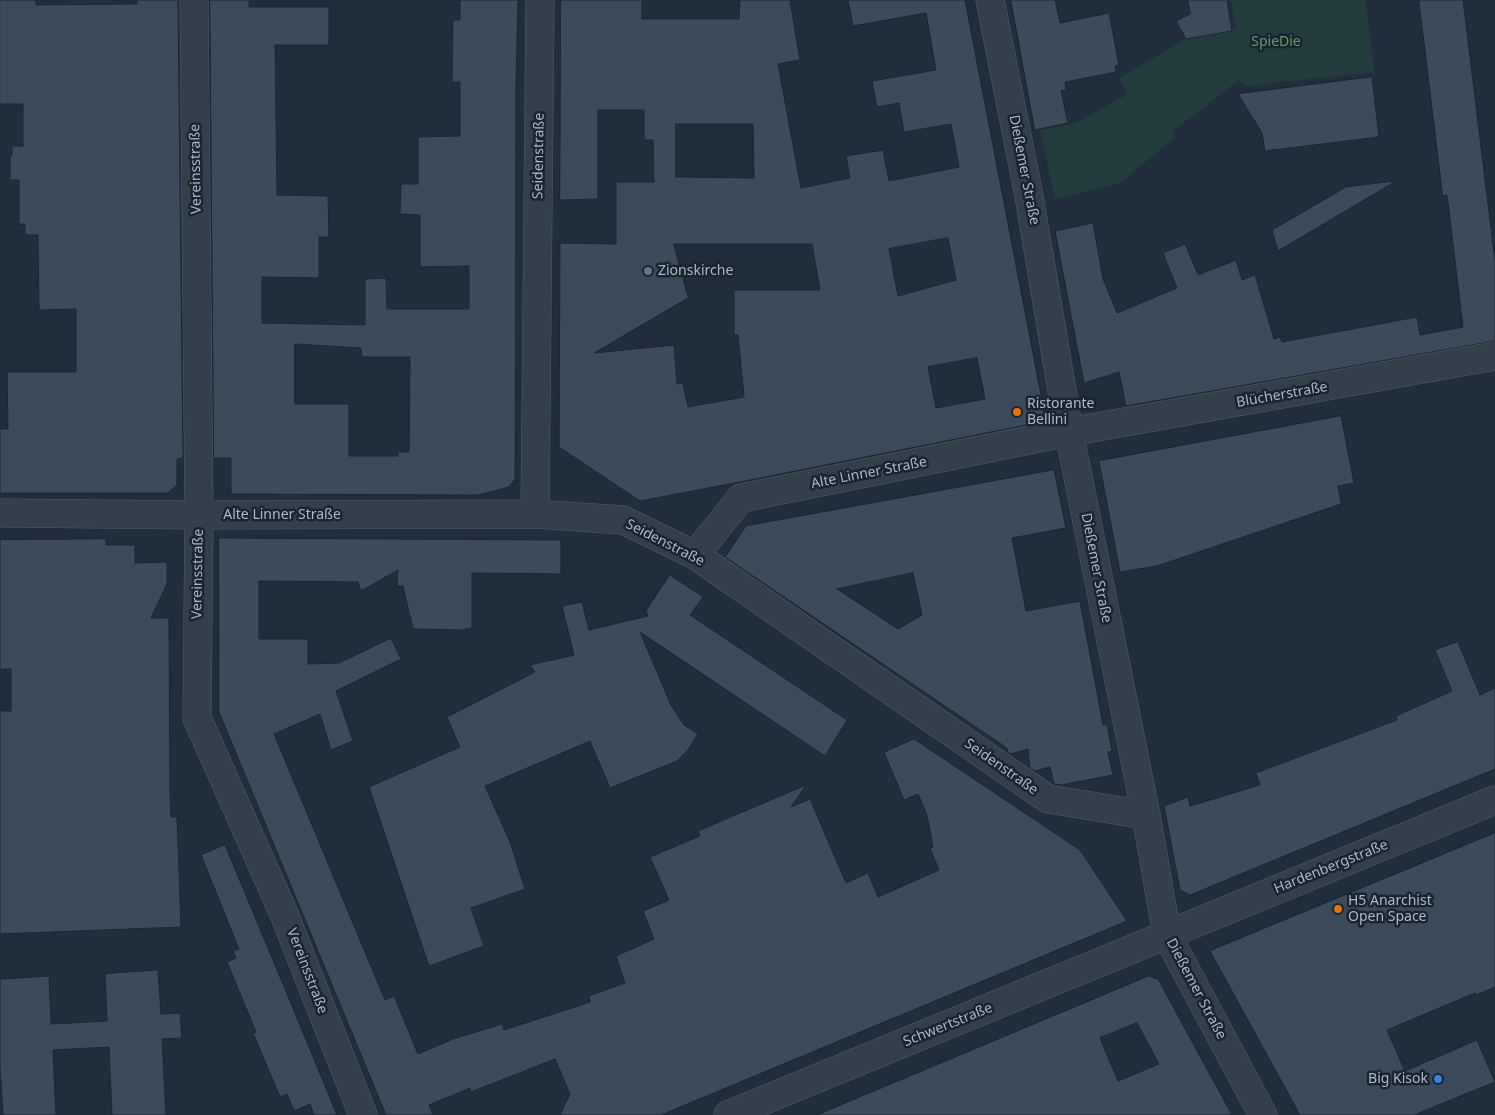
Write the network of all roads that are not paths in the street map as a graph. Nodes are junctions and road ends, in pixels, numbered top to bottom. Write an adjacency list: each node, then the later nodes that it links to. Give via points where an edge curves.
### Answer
1 (194, 0): 8 (street, Vereinsstraße)
2 (540, 0): 7 (street, Seidenstraße)
3 (990, 0): 5 (street, Dießemer Straße, via 1030,196)
4 (1495, 356): 5 (street, Blücherstraße)
5 (1069, 432): 9 (street, Alte Linner Straße, via 741,498); 11 (street, Dießemer Straße)
6 (0, 513): 8 (street, Alte Linner Straße)
7 (535, 514): 8 (street, Alte Linner Straße); 9 (street, Seidenstraße, via 623,520)
8 (199, 515): 13 (street, Vereinsstraße, via 197,718 284,914)
9 (695, 555): 11 (street, Seidenstraße, via 1048,799)
10 (1495, 800): 12 (street, Hardenbergstraße)
11 (1146, 815): 12 (street, Dießemer Straße)
12 (1167, 935): 14 (street, Schwertstraße); 15 (street, Dießemer Straße)
13 (364, 1115)
14 (728, 1115)
15 (1263, 1115)

